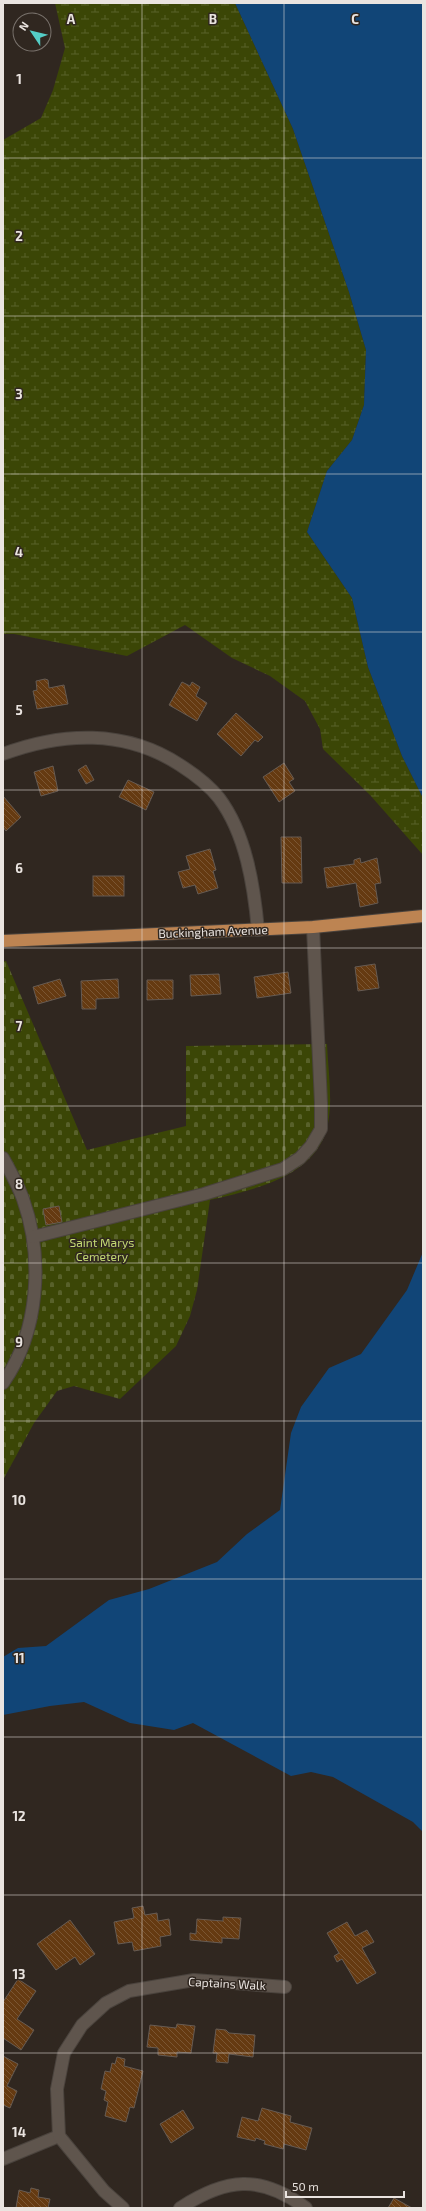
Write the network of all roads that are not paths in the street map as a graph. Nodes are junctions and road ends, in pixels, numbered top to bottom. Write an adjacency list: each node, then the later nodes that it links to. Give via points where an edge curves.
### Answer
1 (3, 754): 4 (street, via 25,746 79,736 107,738 140,745 164,754 204,782 219,798 229,815 248,866)
2 (423, 916): 3 (main road, Buckingham Avenue)
3 (313, 927): 4 (main road, Buckingham Avenue); 7 (street, via 321,1103 320,1129 312,1146 283,1169 259,1178)
4 (258, 930): 5 (main road, Buckingham Avenue)
5 (3, 941)
6 (3, 1158): 7 (street, via 23,1198)
7 (33, 1237): 8 (street, via 36,1268 32,1312 23,1347)
8 (3, 1383)
9 (285, 1988): 10 (street, Captains Walk, via 194,1980 129,1991 106,2003 82,2025 64,2053 57,2089)
10 (60, 2136): 11 (street); 12 (street, via 104,2191)
11 (3, 2159)
12 (123, 2208)
13 (180, 2208): 14 (street, via 209,2191 244,2184 273,2188)
14 (306, 2208)

